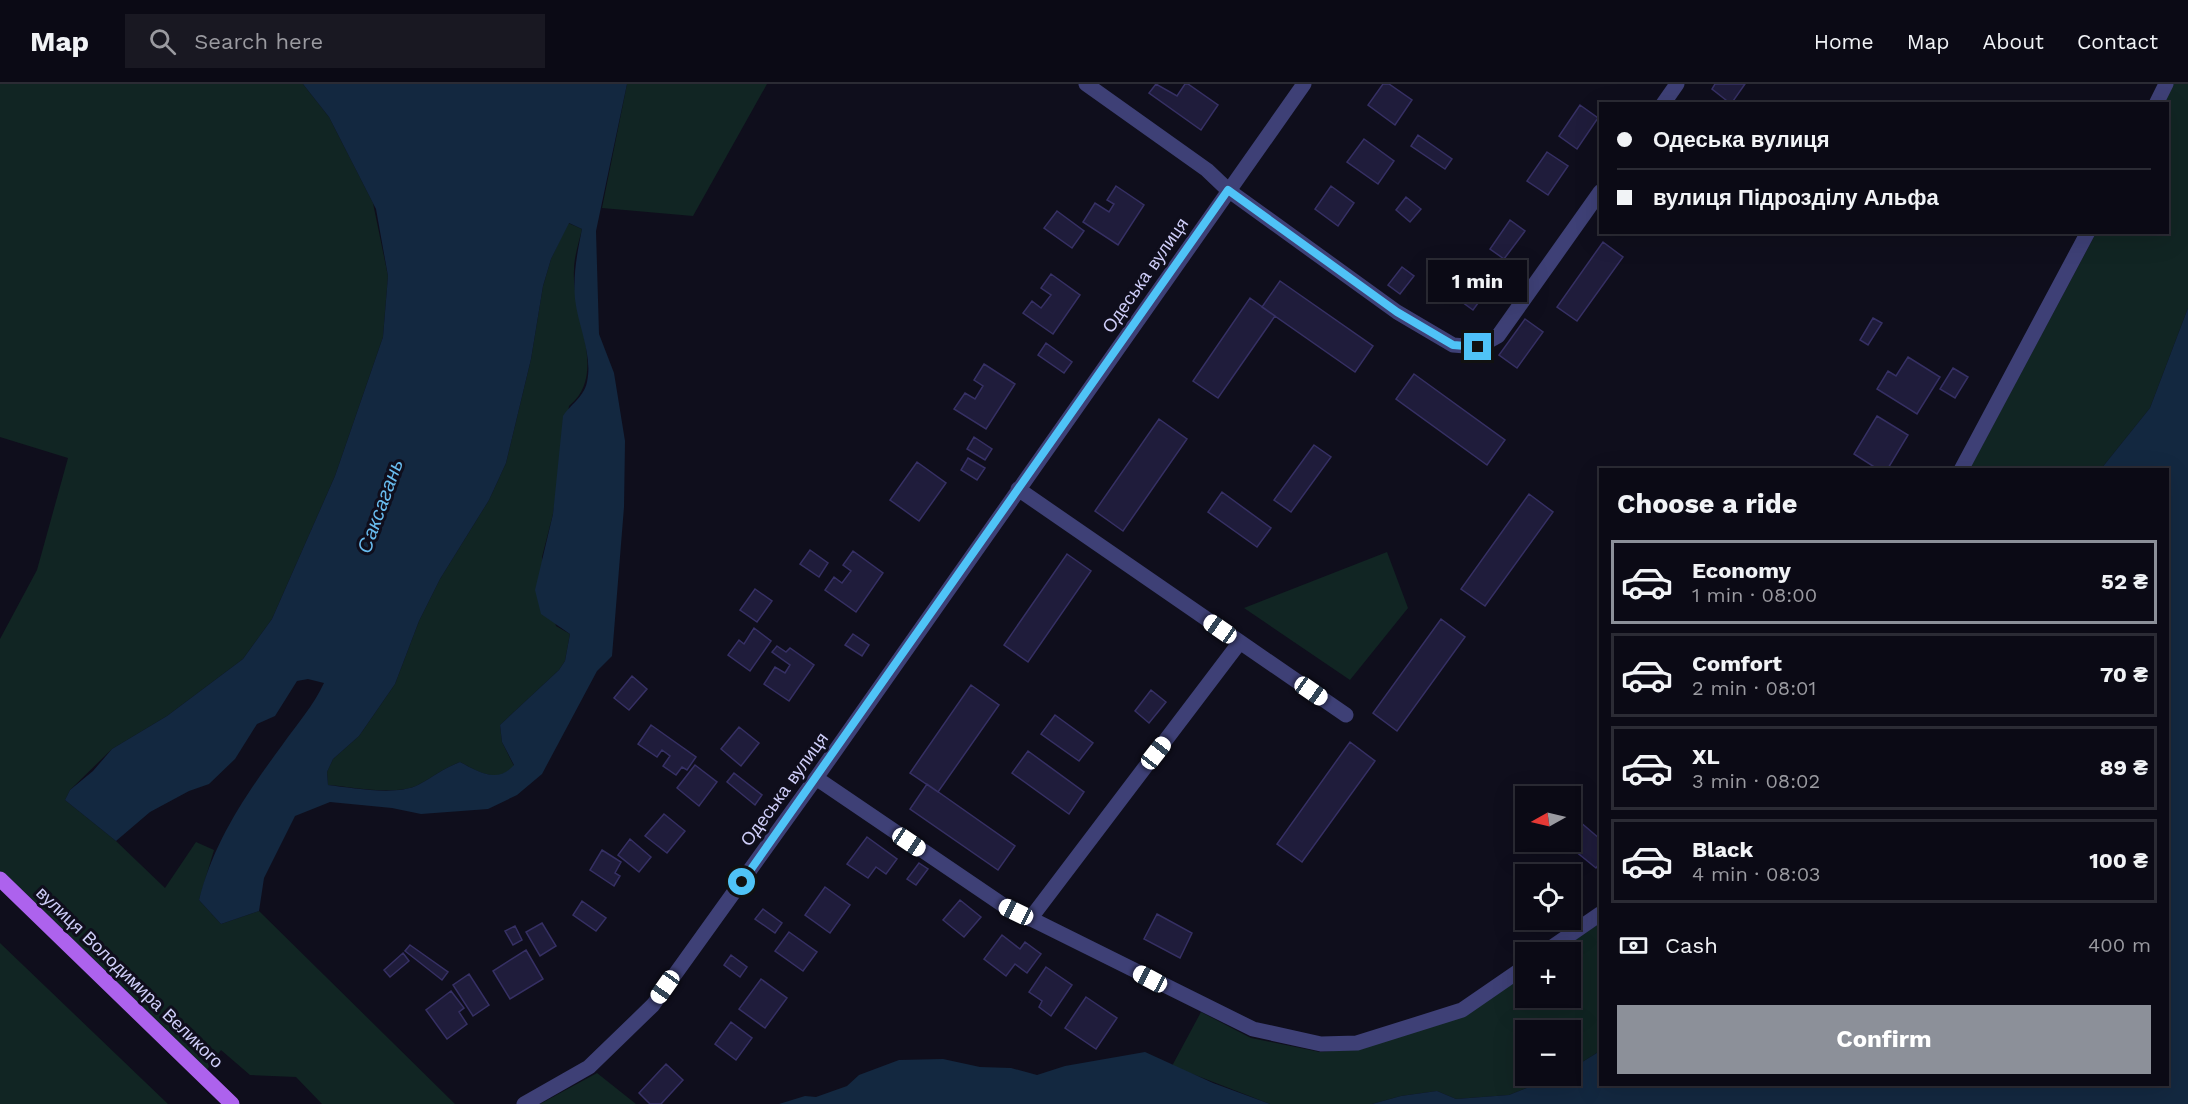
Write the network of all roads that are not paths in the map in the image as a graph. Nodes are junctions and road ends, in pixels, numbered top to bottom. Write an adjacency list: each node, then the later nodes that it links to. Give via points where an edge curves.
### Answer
1 (1086, 84): 7 (street, via 1207,170)
2 (1304, 84): 7 (street, Одеська вулиця)
3 (1677, 84): 5 (street)
4 (2166, 84): 6 (street)
5 (1664, 102)
6 (2157, 102)
7 (1228, 190): 8 (street, via 1397,312 1453,345 1478,347 1498,336); 11 (street, Одеська вулиця)
8 (1599, 193)
9 (2087, 234): 10 (street)
10 (1961, 468)
11 (1018, 489): 12 (street); 14 (street, Одеська вулиця)
12 (1240, 642): 13 (street); 17 (street)
13 (1346, 715)
14 (816, 778): 17 (street, via 1003,905); 21 (street, Одеська вулиця, via 653,1005 589,1067)
15 (0, 879): 20 (main road, вулиця Володимира Великого)
16 (1599, 915): 18 (street)
17 (1030, 919): 19 (street, via 1252,1029 1321,1044 1357,1042 1462,1010)
18 (1559, 942)
19 (1515, 974)
20 (232, 1104)
21 (524, 1104)

